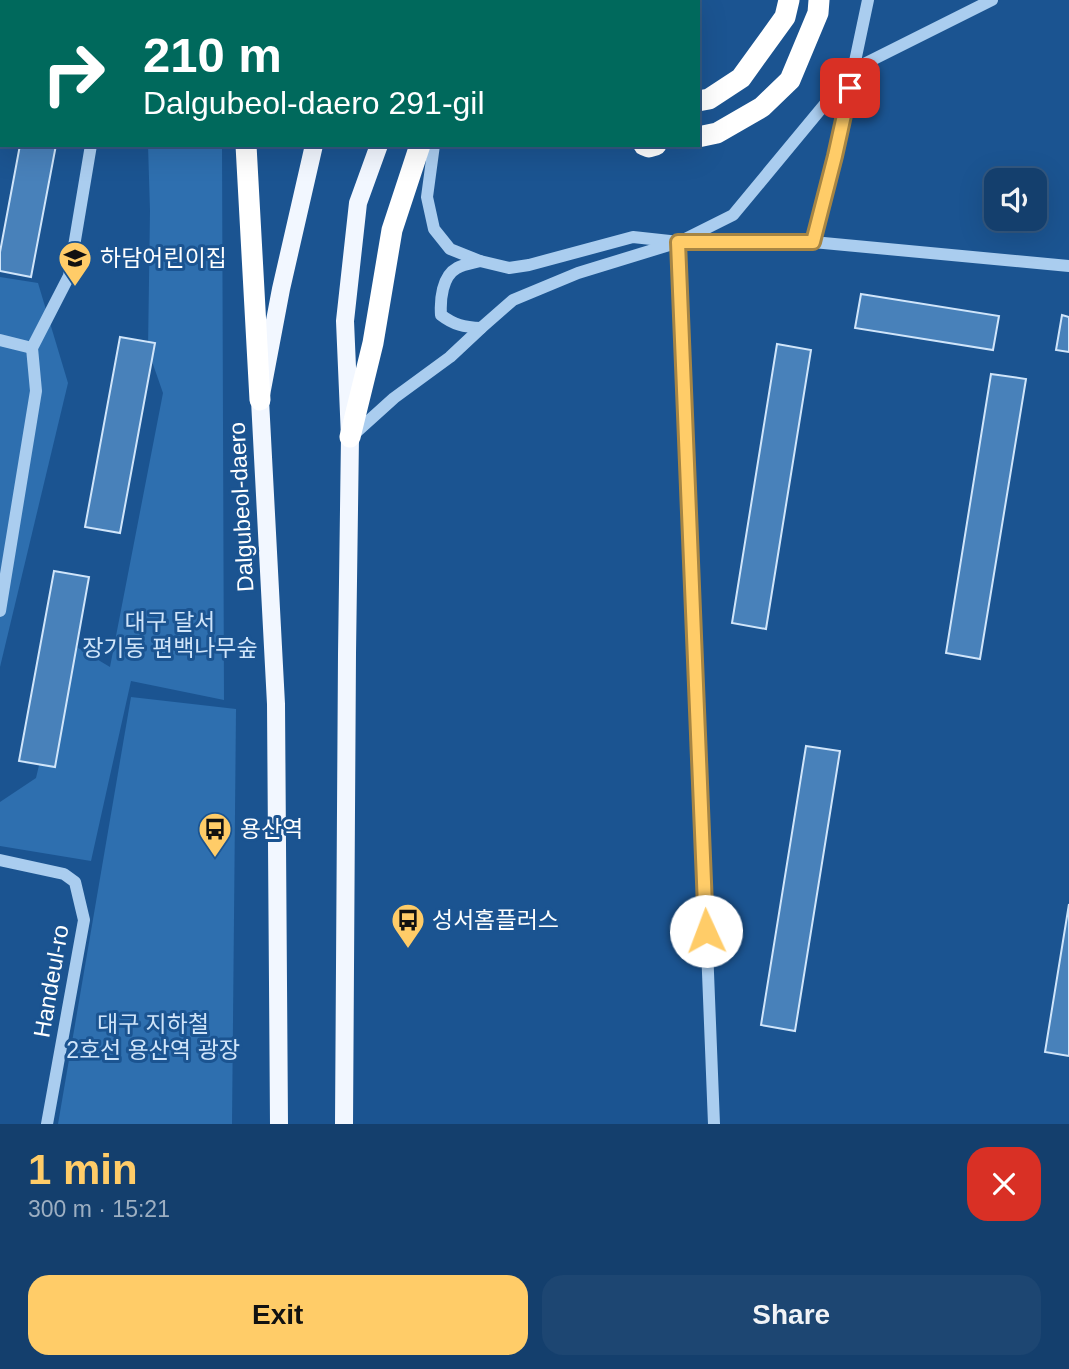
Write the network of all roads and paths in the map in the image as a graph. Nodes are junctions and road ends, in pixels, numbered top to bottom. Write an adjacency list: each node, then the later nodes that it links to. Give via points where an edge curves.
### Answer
1 (789, 0): 6 (highway, via 785,17 741,78)
2 (819, 0): 7 (highway, via 790,80 762,107 717,133)
3 (868, 0): 5 (street)
4 (992, 0): 5 (street)
5 (853, 69): 14 (street, via 733,215); 15 (street)
6 (700, 101)
7 (700, 137)
8 (90, 147): 20 (street, via 69,276)
9 (246, 147): 21 (highway)
10 (314, 147): 21 (main road, Dalgubeol-daero)
11 (378, 147): 22 (main road, via 358,203 345,321)
12 (420, 147): 22 (highway, via 393,230)
13 (435, 147): 16 (street, via 427,197 434,229 450,249)
14 (678, 242): 15 (street); 16 (street, via 632,237 509,268); 18 (street, via 578,273 513,300); 28 (street)
15 (813, 242): 17 (street)
16 (480, 261): 18 (street, via 455,269 440,300 441,315 452,324)
17 (1069, 265)
18 (481, 328): 22 (street)
19 (0, 340): 20 (street)
20 (32, 348): 23 (street, via 36,391)
21 (260, 400): 26 (main road, Dalgubeol-daero, via 276,704)
22 (350, 437): 27 (main road)
23 (0, 611)
24 (0, 860): 25 (street, Handeul-ro, via 64,874 75,882 84,920)
25 (47, 1124)
26 (279, 1124)
27 (344, 1124)
28 (714, 1124)

